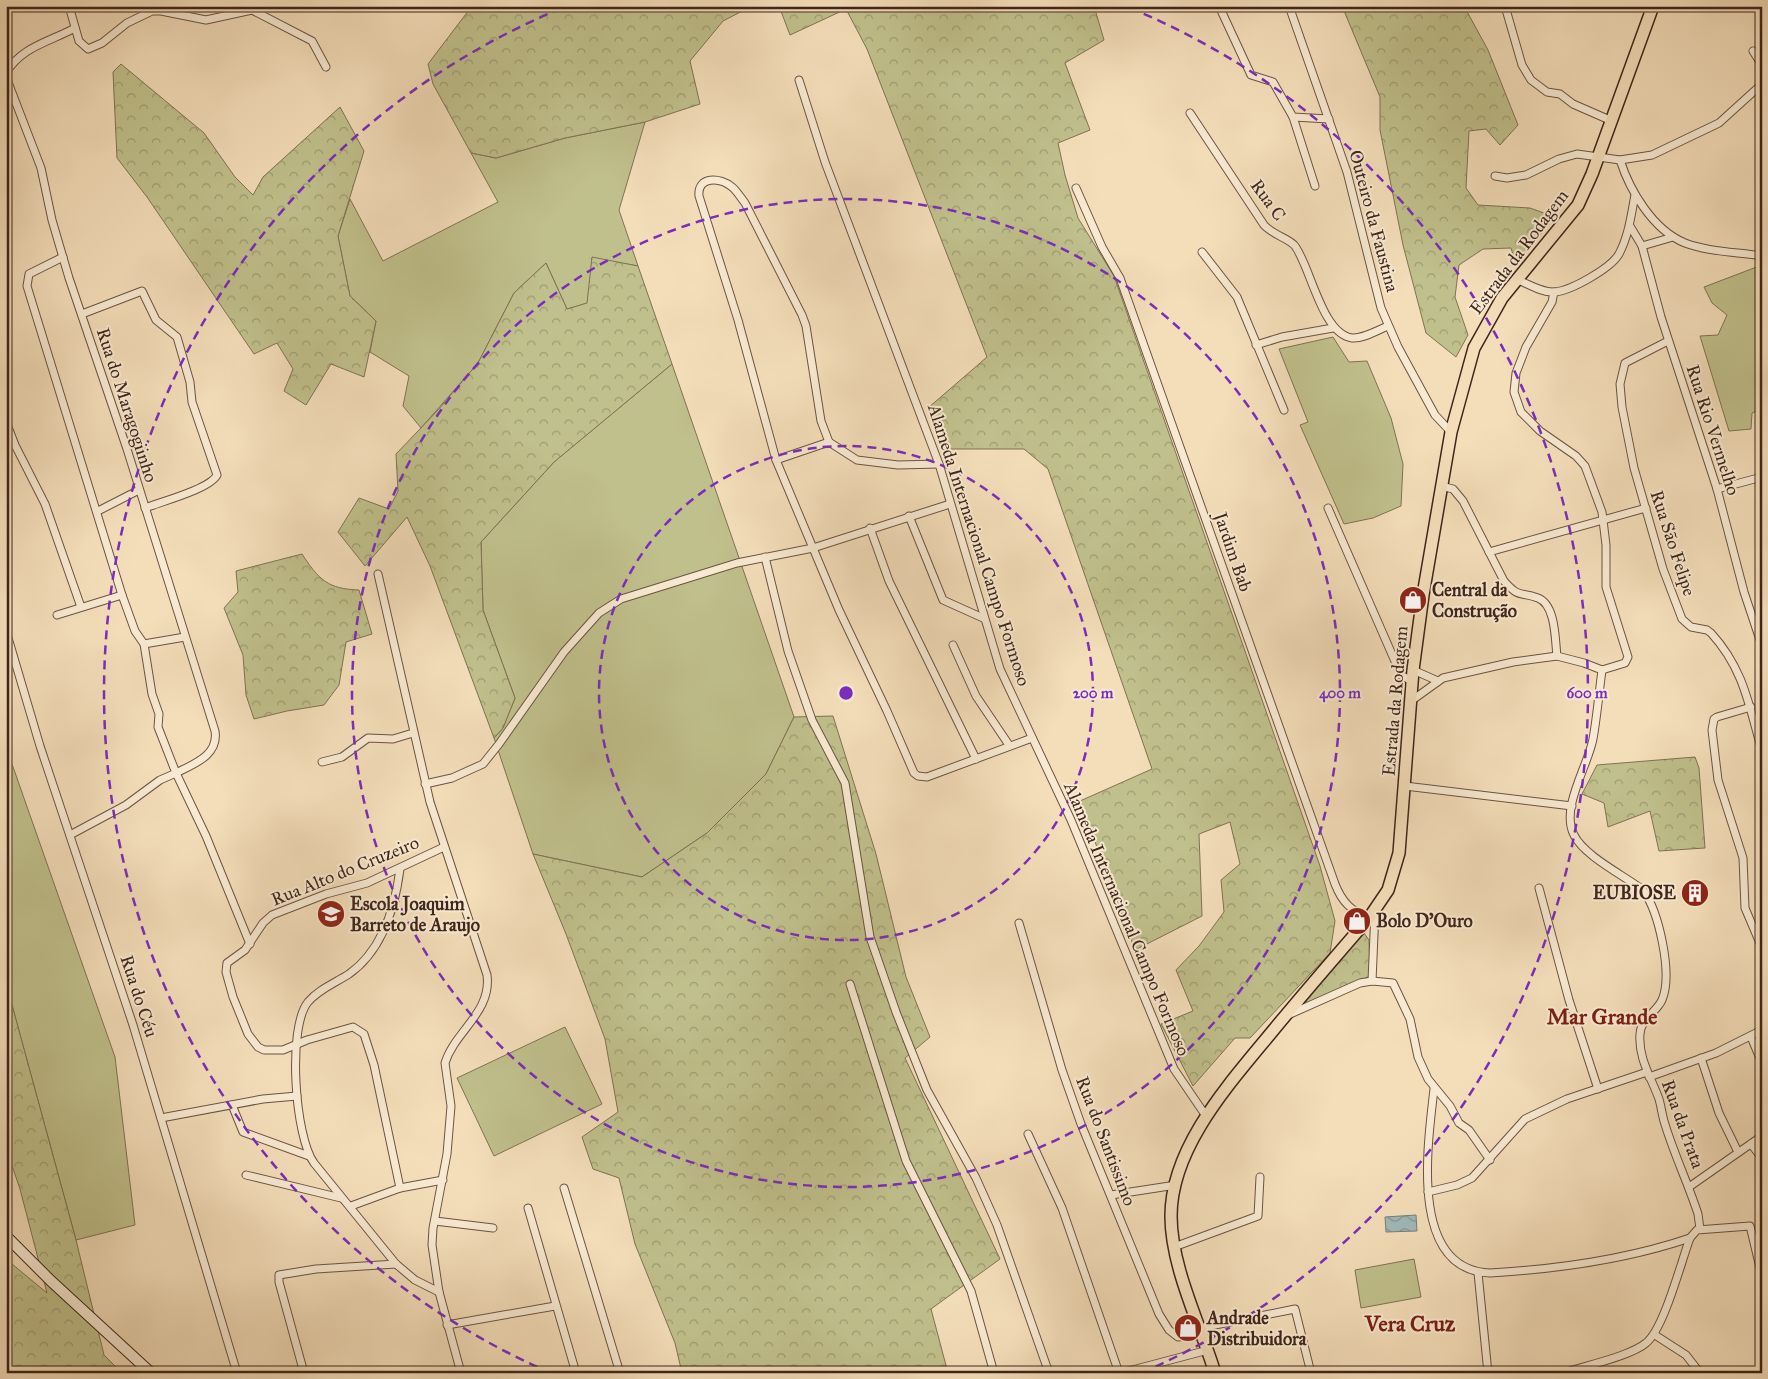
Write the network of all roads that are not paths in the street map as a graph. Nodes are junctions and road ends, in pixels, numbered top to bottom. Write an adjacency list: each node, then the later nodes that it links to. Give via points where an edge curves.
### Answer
1 (69, 6): 6 (street)
2 (1219, 6): 14 (street, via 1247,72 1273,82)
3 (1289, 6): 15 (street, Outeiro da Faustina)
4 (1505, 6): 16 (street, via 1522,65 1531,80 1547,92 1560,94 1573,104)
5 (1653, 6): 16 (main road, Estrada da Rodagem)
6 (75, 28): 9 (street, via 80,44 88,49 152,11 206,20 254,11 312,41); 10 (street, via 26,51 15,60)
7 (1753, 51): 8 (street)
8 (1762, 65)
9 (326, 67)
10 (6, 75): 28 (street, Rua do Maragogiinho, via 41,168)
11 (799, 80): 41 (street, Alameda Internacional Campo Formoso, via 825,162)
12 (1761, 86): 18 (street, via 1733,112 1702,132 1652,155)
13 (1190, 113): 33 (street, Rua C, via 1264,225 1295,245)
14 (1293, 117): 15 (street); 20 (street)
15 (1329, 119): 32 (street, Outeiro da Faustina, via 1347,172)
16 (1612, 120): 17 (main road, Estrada da Rodagem)
17 (1599, 155): 18 (street); 19 (street, via 1577,154 1559,158 1526,175); 29 (main road, Estrada da Rodagem, via 1573,214)
18 (1620, 160): 22 (street)
19 (1495, 176)
20 (1315, 186)
21 (1076, 188): 88 (street, Jardim Bab, via 1102,247 1120,278 1334,884 1348,907)
22 (1635, 195): 23 (street); 24 (street)
23 (1630, 226): 25 (street, Rua Rio Vermelho); 30 (street, via 1610,266)
24 (1673, 237): 25 (street); 27 (street, via 1703,248)
25 (1642, 246): 34 (street, Rua Rio Vermelho)
26 (1202, 252): 35 (street, via 1237,297)
27 (1762, 256)
28 (63, 257): 31 (street, Rua do Maragogiinho); 50 (street, via 33,270 27,286)
29 (1518, 280): 30 (street); 38 (main road, Estrada da Rodagem, via 1502,298 1474,348)
30 (1554, 292): 52 (street, via 1552,302 1526,347 1516,372 1514,392 1521,412 1585,466)
31 (82, 314): 45 (street, Rua do Maragogiinho); 47 (street, via 142,291 156,320 177,337 182,351 192,402 217,475 196,489)
32 (1388, 326): 33 (street, via 1355,338); 38 (street, Outeiro da Faustina, via 1435,415)
33 (1333, 328): 35 (street)
34 (1668, 341): 44 (street, Rua Rio Vermelho); 49 (street, Rua São Felipe, via 1630,358 1621,372 1622,408 1629,450)
35 (1256, 345): 36 (street)
36 (1284, 410)
37 (6, 422): 59 (street, via 45,504)
38 (1451, 432): 43 (main road, Estrada da Rodagem)
39 (829, 442): 40 (street); 40 (street, via 821,421 806,326 797,302 745,203 732,186 710,179 698,189 699,196 738,320); 41 (street, via 857,460 898,465)
40 (776, 460): 54 (street)
41 (939, 464): 46 (street, Alameda Internacional Campo Formoso)
42 (1762, 477): 44 (street)
43 (1440, 486): 55 (street, via 1452,489 1463,501); 70 (main road, Estrada da Rodagem)
44 (1717, 489): 62 (street, Rua Rio Vermelho)
45 (140, 490): 47 (street, Rua do Maragogiinho); 50 (street)
46 (950, 504): 51 (street); 61 (street, Alameda Internacional Campo Formoso)
47 (145, 508): 64 (street, Rua do Maragogiinho)
48 (1328, 508): 70 (street, via 1400,675)
49 (1646, 508): 52 (street); 73 (street, Rua São Felipe, via 1663,569 1682,619 1691,627 1707,630 1714,636 1740,677)
50 (98, 511): 58 (street)
51 (909, 516): 53 (street); 61 (street, via 943,600)
52 (1603, 519): 55 (street); 69 (street, via 1606,586 1628,660)
53 (870, 528): 54 (street); 78 (street, via 896,597)
54 (812, 548): 56 (street); 78 (street, via 914,772 927,777)
55 (1489, 552): 68 (street, via 1504,581 1515,593 1545,602)
56 (765, 557): 81 (street, via 635,594 599,613 564,652 483,764 452,778); 148 (street, via 788,651 812,720 845,783 870,937 896,1012 927,1090 976,1178 997,1225)
57 (378, 574): 74 (street)
58 (122, 595): 59 (street); 65 (street)
59 (81, 607): 60 (street)
60 (57, 615)
61 (984, 618): 75 (street, Alameda Internacional Campo Formoso, via 1000,669)
62 (1758, 625): 67 (street, Rua Rio Vermelho)
63 (6, 631): 84 (street, Rua do Céu)
64 (185, 637): 65 (street); 80 (street, Rua do Maragogiinho, via 216,742 201,760)
65 (144, 644): 80 (street, via 152,694 159,714 158,727)
66 (953, 645): 76 (street, via 976,696)
67 (1762, 646)
68 (1557, 656): 69 (street); 71 (street, via 1479,668)
69 (1602, 670): 83 (street, Rua da Prata, via 1593,740)
70 (1413, 676): 71 (street); 72 (main road, Estrada da Rodagem)
71 (1438, 681): 72 (street)
72 (1411, 701): 82 (main road, Estrada da Rodagem)
73 (1752, 707): 77 (street, Rua São Felipe); 91 (street, via 1714,719 1712,730 1718,780 1745,866 1745,908)
74 (413, 733): 79 (street, via 392,739 368,738 342,757); 81 (street)
75 (1032, 738): 76 (street); 105 (street, Alameda Internacional Campo Formoso, via 1174,1068)
76 (1009, 745): 78 (street)
77 (1762, 751)
78 (976, 758)
79 (322, 762)
80 (176, 773): 84 (street); 90 (street, via 206,836)
81 (425, 784): 85 (street)
82 (1405, 786): 83 (street); 88 (main road, Estrada da Rodagem, via 1399,853 1388,890)
83 (1572, 806): 100 (street, Rua da Prata, via 1572,829 1578,841 1643,890 1655,914 1665,980 1661,1000 1641,1026 1641,1054)
84 (70, 835): 106 (street, Rua do Céu)
85 (444, 847): 86 (street, Rua Alto do Cruzeiro); 116 (street, via 487,975 488,987 482,1006 445,1063 452,1106)
86 (400, 868): 90 (street, Rua Alto do Cruzeiro, via 272,915 262,922); 97 (street, via 393,910 373,949 360,966 307,1002)
87 (1539, 888): 102 (street)
88 (1372, 914): 92 (street); 94 (main road, Estrada da Rodagem)
89 (1019, 923): 122 (street, Rua do Santissimo, via 1062,1070)
90 (250, 944): 97 (street, Rua Alto do Cruzeiro, via 227,963 226,972 238,1010 253,1043 264,1050 283,1050)
91 (1762, 948)
92 (1372, 981): 94 (street); 101 (street, via 1392,983 1398,990 1413,1026 1420,1062)
93 (850, 984): 147 (street, via 906,1161 971,1291)
94 (1285, 1016): 105 (main road, Estrada da Rodagem)
95 (1762, 1030): 96 (street)
96 (1750, 1037): 98 (street); 99 (street)
97 (294, 1046): 103 (street); 119 (street, via 353,1027 364,1034 374,1065)
98 (1701, 1058): 100 (street); 110 (street, via 1719,1113)
99 (1762, 1063)
100 (1648, 1074): 102 (street); 118 (street, Rua da Prata)
101 (1434, 1089): 113 (street); 121 (street)
102 (1598, 1089): 113 (street, via 1525,1118)
103 (297, 1096): 104 (street); 111 (street)
104 (232, 1105): 106 (street); 111 (street, via 243,1132)
105 (1206, 1116): 117 (main road, Estrada da Rodagem, via 1194,1137)
106 (161, 1118): 142 (street, Rua do Céu)
107 (1028, 1134): 149 (street, via 1062,1208)
108 (1762, 1136): 109 (street)
109 (1751, 1144): 110 (street); 112 (street)
110 (1738, 1152): 118 (street)
111 (309, 1156): 123 (street)
112 (1762, 1158)
113 (1490, 1160): 121 (street, via 1466,1182)
114 (246, 1175): 123 (street)
115 (1260, 1177): 131 (street, via 1258,1216)
116 (443, 1180): 119 (street); 126 (street)
117 (1176, 1185): 122 (street); 131 (main road, Estrada da Rodagem, via 1171,1216)
118 (1689, 1187): 128 (street, Rua da Prata)
119 (400, 1188): 124 (street)
120 (564, 1188): 146 (street)
121 (1428, 1192): 133 (street, via 1433,1222 1444,1250 1453,1260)
122 (1111, 1195): 138 (street, Rua do Santissimo, via 1159,1314 1169,1330 1183,1338)
123 (342, 1198): 124 (street)
124 (350, 1206): 132 (street)
125 (528, 1208): 136 (street)
126 (435, 1221): 127 (street); 135 (street, via 432,1245)
127 (493, 1228)
128 (1700, 1229): 130 (street); 134 (street, via 1750,1226)
129 (6, 1236): 141 (street)
130 (1690, 1238): 133 (street, via 1592,1264); 139 (street)
131 (1174, 1247): 138 (main road, Estrada da Rodagem)
132 (396, 1264): 135 (street, via 415,1280); 143 (street, via 279,1275)
133 (1478, 1273): 152 (street)
134 (1762, 1276)
135 (439, 1292): 137 (street)
136 (555, 1306): 137 (street); 145 (street)
137 (448, 1325): 144 (street)
138 (1201, 1331): 140 (main road, Estrada da Rodagem); 151 (street, Rua do Santissimo, via 1295,1309)
139 (1655, 1334): 153 (street, via 1638,1348); 154 (street, via 1686,1355)
140 (1208, 1350): 149 (street); 150 (main road, Estrada da Rodagem)
141 (151, 1373)
142 (237, 1373)
143 (304, 1373)
144 (461, 1373)
145 (576, 1373)
146 (620, 1373)
147 (994, 1373)
148 (1050, 1373)
149 (1120, 1373)
150 (1215, 1373)
151 (1311, 1373)
152 (1488, 1373)
153 (1563, 1373)
154 (1700, 1373)

